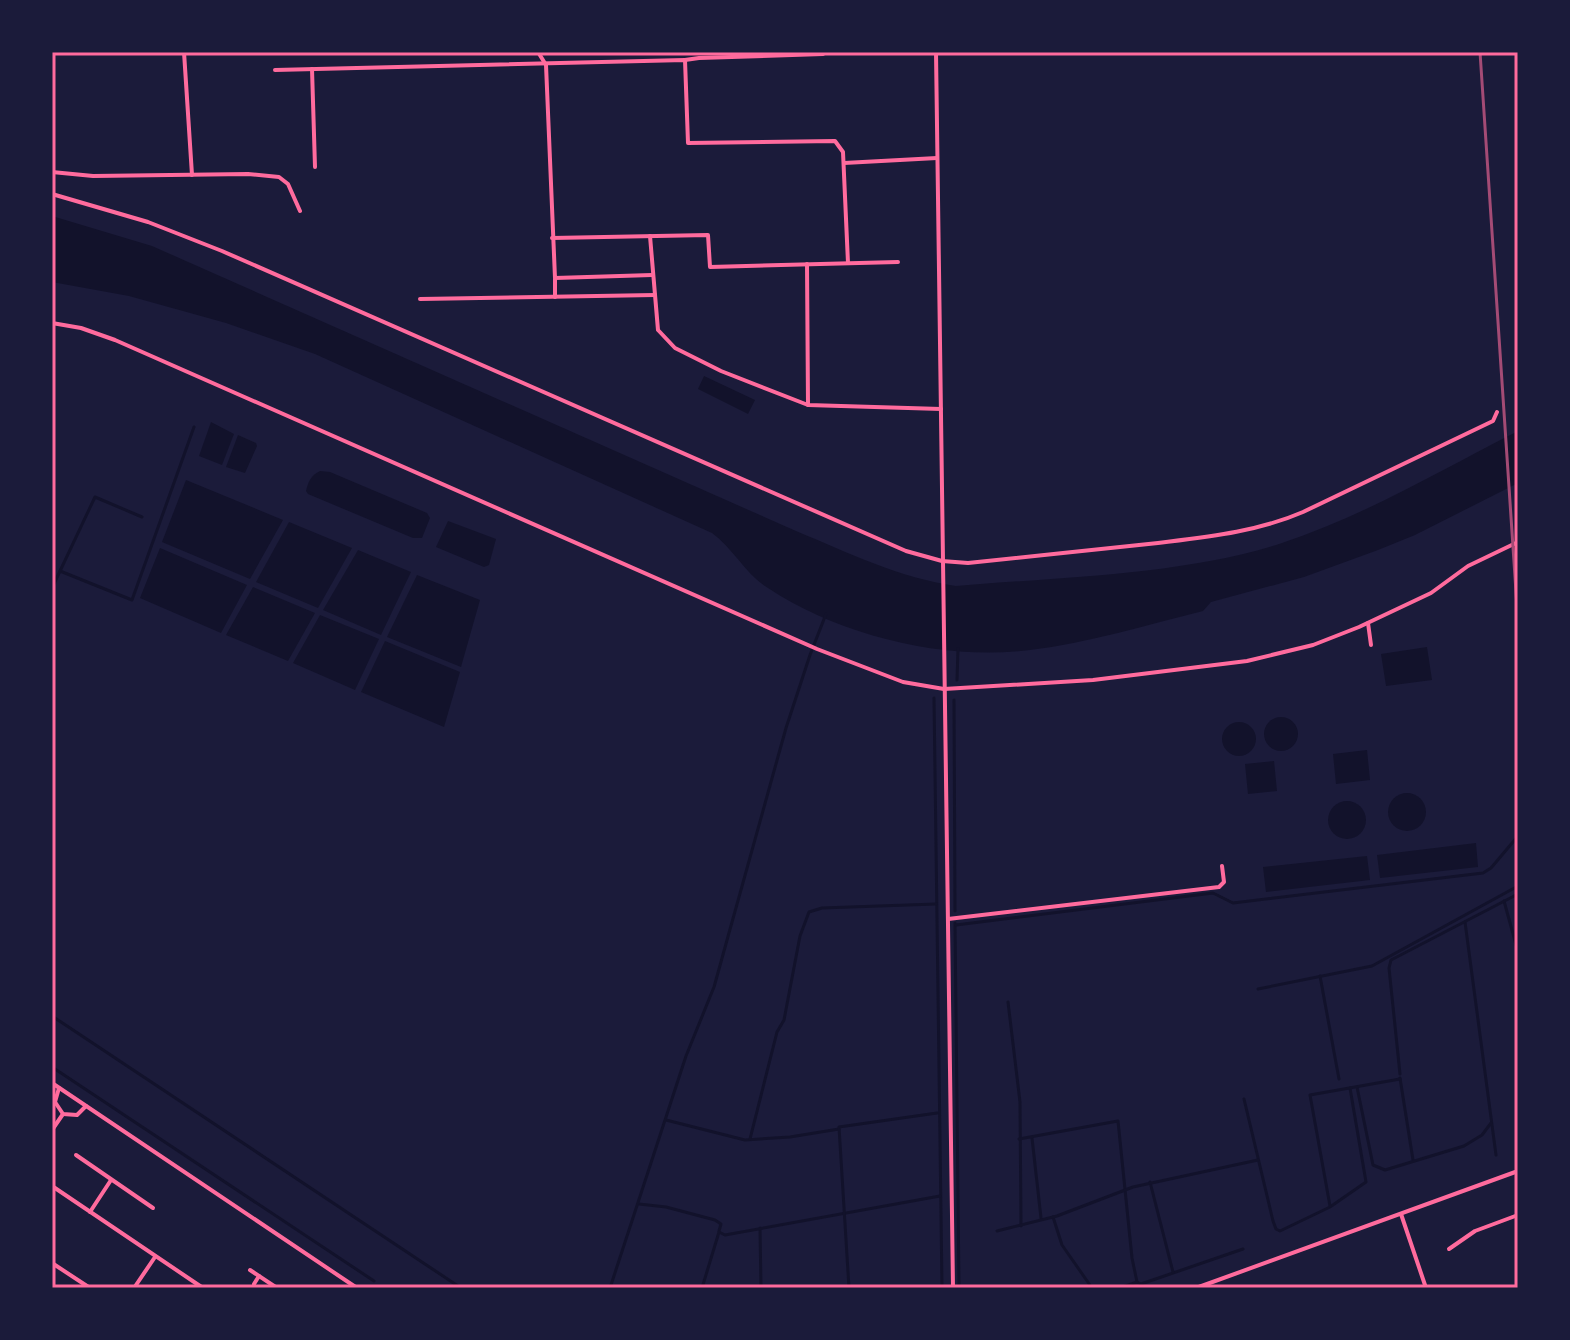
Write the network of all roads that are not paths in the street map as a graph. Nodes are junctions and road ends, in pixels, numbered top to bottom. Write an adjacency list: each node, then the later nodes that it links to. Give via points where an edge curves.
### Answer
1 (184, 52): 13 (street)
2 (538, 52): 6 (street)
3 (936, 52): 9 (street)
4 (823, 54): 5 (street)
5 (685, 60): 6 (street); 10 (street, via 688,143 835,141)
6 (546, 65): 7 (street); 17 (street)
7 (312, 69): 8 (street); 11 (street)
8 (275, 70)
9 (937, 158): 10 (street); 28 (street)
10 (844, 163): 19 (street)
11 (315, 167)
12 (52, 172): 13 (street)
13 (192, 175): 15 (street, via 279,177)
14 (52, 194): 31 (street, via 222,251 906,551)
15 (300, 211)
16 (650, 236): 17 (street); 20 (street, via 708,235 710,267); 21 (street)
17 (552, 238): 22 (street)
18 (898, 262): 19 (street)
19 (848, 263): 20 (street)
20 (807, 264): 27 (street)
21 (653, 275): 22 (street); 23 (street)
22 (555, 278): 24 (street)
23 (655, 295): 24 (street); 27 (street, via 658,330 675,348)
24 (555, 297): 25 (street)
25 (420, 299)
26 (52, 323): 34 (street, via 115,340 817,649 903,682)
27 (808, 405): 28 (street)
28 (941, 409): 31 (street)
29 (1497, 412): 31 (street, via 1493,421 1274,523 1121,547 968,563)
30 (1518, 542): 32 (street)
31 (942, 561): 34 (street)
32 (1368, 623): 33 (street); 34 (street, via 1313,645 1236,663 1093,680)
33 (1371, 645)
34 (944, 689): 36 (street)
35 (1222, 866): 36 (street, via 1224,882 1219,887)
36 (948, 919): 61 (street)
37 (52, 1083): 38 (street)
38 (59, 1088): 39 (street); 40 (street, via 55,1102)
39 (86, 1106): 40 (street, via 77,1115); 60 (street)
40 (63, 1114): 41 (street)
41 (52, 1130)
42 (76, 1155): 44 (street)
43 (1518, 1171): 48 (street)
44 (112, 1179): 46 (street); 47 (street)
45 (52, 1186): 47 (street)
46 (153, 1208)
47 (90, 1212): 51 (street)
48 (1401, 1214): 62 (street); 63 (street)
49 (1518, 1215): 50 (street, via 1475,1231)
50 (1449, 1249)
51 (156, 1256): 57 (street); 58 (street)
52 (52, 1263): 56 (street)
53 (250, 1270): 54 (street)
54 (259, 1276): 55 (street); 59 (street)
55 (254, 1284)
56 (90, 1288)
57 (134, 1288)
58 (203, 1288)
59 (277, 1288)
60 (357, 1288)
61 (953, 1288)
62 (1196, 1288)
63 (1426, 1288)

